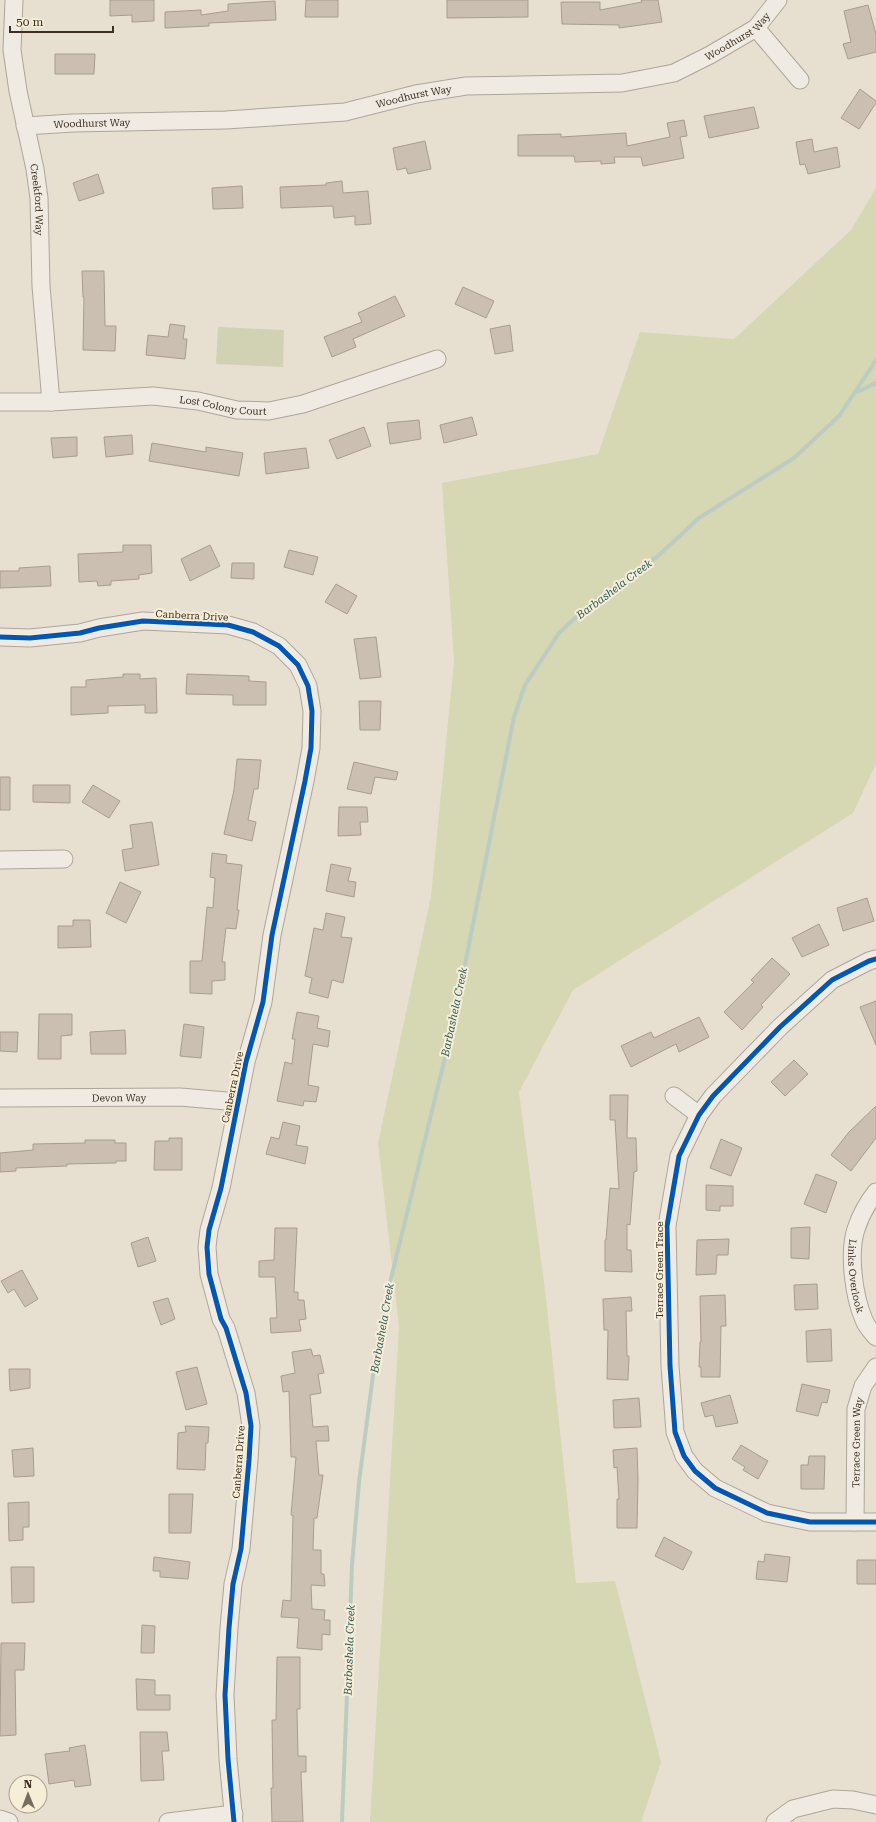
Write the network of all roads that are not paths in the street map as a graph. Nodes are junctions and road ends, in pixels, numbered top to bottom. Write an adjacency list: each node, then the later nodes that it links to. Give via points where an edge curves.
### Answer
1 (14, 0): 5 (street, Creekford Way, via 12,50)
2 (778, 0): 3 (street, Woodhurst Way)
3 (756, 28): 4 (street); 5 (street, Woodhurst Way, via 674,73 622,83 466,86 416,94 345,112 240,119)
4 (800, 80)
5 (26, 126): 8 (street, Creekford Way, via 39,198 41,286)
6 (437, 359): 8 (street, Lost Colony Court, via 303,404 269,411 237,410 153,396)
7 (0, 402): 8 (street, Lost Colony Court)
8 (51, 402)
9 (0, 637): 15 (street, Canberra Drive, via 30,638 143,621 228,625 253,632 279,646 298,665 308,686 312,710 311,748 272,935 263,1002)
10 (0, 860): 11 (street)
11 (64, 860)
12 (876, 959): 16 (street, Terrace Green Trace, via 869,960 832,980 780,1027 713,1096)
13 (674, 1096): 16 (street)
14 (0, 1098): 15 (street, Devon Way, via 180,1098)
15 (238, 1102): 23 (street, Canberra Drive, via 207,1247 209,1274 246,1393 251,1426 242,1549 233,1584 225,1695)
16 (699, 1114): 20 (street, Terrace Green Trace, via 678,1156 666,1226 670,1366 675,1432 684,1456 695,1471 714,1488 767,1513 810,1522)
17 (876, 1192): 18 (street, Links Overlook, via 856,1230 853,1260 854,1288 864,1321)
18 (876, 1337)
19 (876, 1367): 20 (street, Terrace Green Way, via 863,1386 856,1409)
20 (855, 1522): 21 (street, Terrace Green Trace)
21 (876, 1522)
22 (876, 1805): 27 (street, via 833,1799 793,1809)
23 (234, 1818): 26 (street)
24 (0, 1819): 25 (street)
25 (9, 1822)
26 (168, 1822)
27 (775, 1822)

